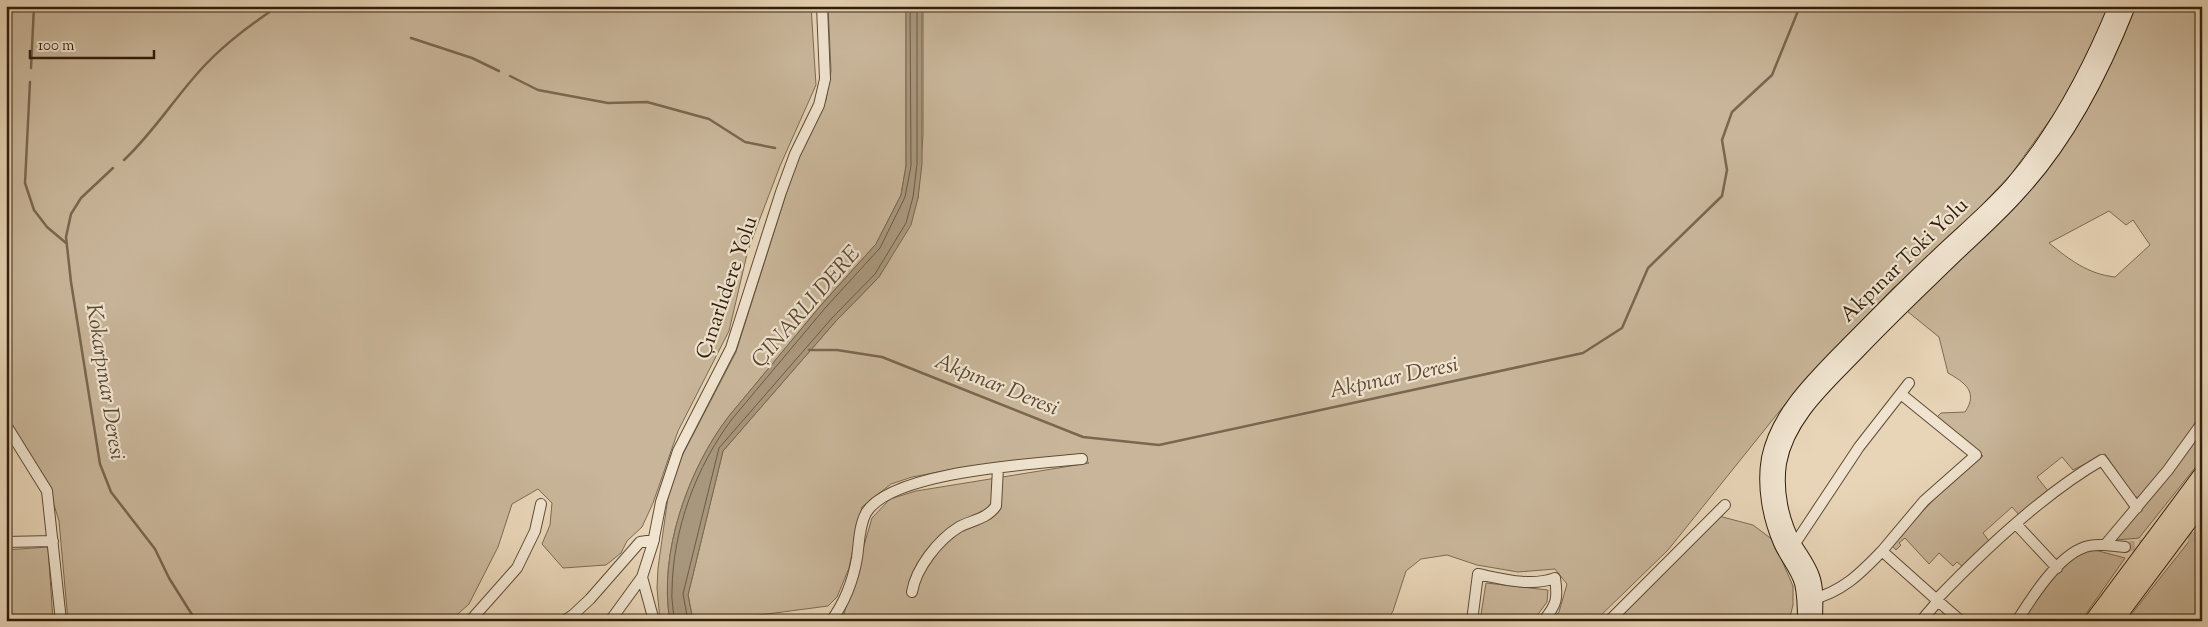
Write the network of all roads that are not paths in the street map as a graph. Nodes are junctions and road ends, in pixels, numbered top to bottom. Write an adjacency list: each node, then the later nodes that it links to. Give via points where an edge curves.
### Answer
1 (822, 6): 16 (street, Çınarlıdere Yolu, via 824,78 819,105 781,192 731,348 678,450 661,502)
2 (2116, 6): 21 (main road, Akpınar Toki Yolu, via 2075,93 2054,129 2011,186 1843,350 1792,407 1780,426 1769,460 1768,489 1772,516)
3 (2128, 6): 21 (main road, Akpınar Toki Yolu, via 2082,104 2022,190 1896,311 1792,426 1780,460 1778,481)
4 (1909, 383): 5 (street)
5 (1901, 394): 21 (street, via 1859,447); 22 (street, via 1976,456 1924,502)
6 (2202, 423): 14 (street)
7 (6, 424): 17 (street, via 47,491)
8 (1082, 459): 9 (street)
9 (998, 468): 25 (street, via 998,499 993,511 960,527 936,547 916,578); 33 (street, via 914,483 872,505 862,524 847,594)
10 (2202, 476): 42 (highway)
11 (2202, 502): 43 (highway)
12 (541, 504): 29 (street, via 535,531 517,568)
13 (1725, 505): 36 (street)
14 (2137, 508): 15 (street, via 2102,460 2078,474); 19 (street)
15 (2016, 524): 23 (street); 27 (street, via 1977,558)
16 (654, 540): 24 (street, Çınarlıdere Yolu); 30 (street, via 640,542 590,599)
17 (53, 541): 18 (street); 28 (street)
18 (6, 542)
19 (2105, 545): 20 (street); 23 (street, via 2079,549)
20 (2125, 547)
21 (1790, 549): 26 (main road, via 1812,577)
22 (1882, 551): 26 (street, via 1849,584); 27 (street)
23 (2057, 568): 41 (street, via 2036,590)
24 (642, 577): 31 (street, Çınarlıdere Yolu); 32 (street)
25 (912, 592)
26 (1810, 600): 37 (main road); 38 (main road)
27 (1937, 600): 39 (street); 40 (street)
28 (61, 621)
29 (470, 621)
30 (564, 621)
31 (610, 621)
32 (654, 621)
33 (831, 621)
34 (1472, 621): 35 (street, via 1478,574 1542,583 1555,578 1558,596)
35 (1543, 621)
36 (1610, 621)
37 (1804, 621)
38 (1815, 621)
39 (1921, 621)
40 (1961, 621)
41 (2017, 621)
42 (2094, 621)
43 (2113, 621)

